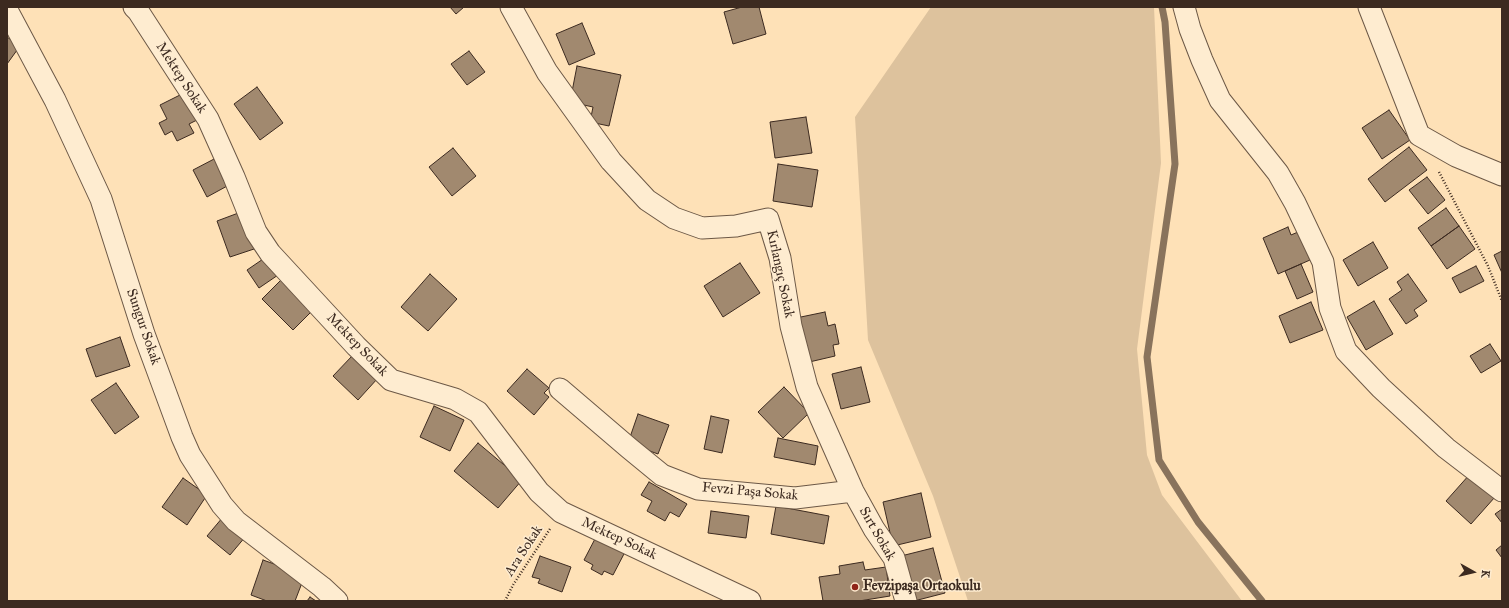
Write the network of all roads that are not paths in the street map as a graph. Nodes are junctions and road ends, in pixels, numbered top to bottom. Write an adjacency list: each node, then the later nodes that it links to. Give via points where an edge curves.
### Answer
1 (134, 7): 11 (street, Mektep Sokak, via 208,119 256,232 270,252 356,346 392,380 455,399 478,412 539,492 561,512)
2 (511, 7): 8 (street, Kırlangıç Sokak, via 547,72 611,161 647,200 674,218 702,228 736,226 768,220 780,258 791,326 807,387)
3 (1184, 7): 9 (street, via 1202,60 1220,100 1278,173 1323,262 1330,308 1346,351 1381,388 1446,448)
4 (1369, 7): 6 (street, via 1419,135 1456,156)
5 (7, 10): 10 (street, Sungur Sokak, via 55,100 101,199 144,334 190,455 222,505 236,521)
6 (1502, 174)
7 (560, 389): 8 (street, Fevzi Paşa Sokak, via 662,474 698,489 795,498)
8 (853, 491): 12 (street, Sırt Sokak, via 894,558)
9 (1502, 491)
10 (337, 601)
11 (750, 601)
12 (906, 601)

